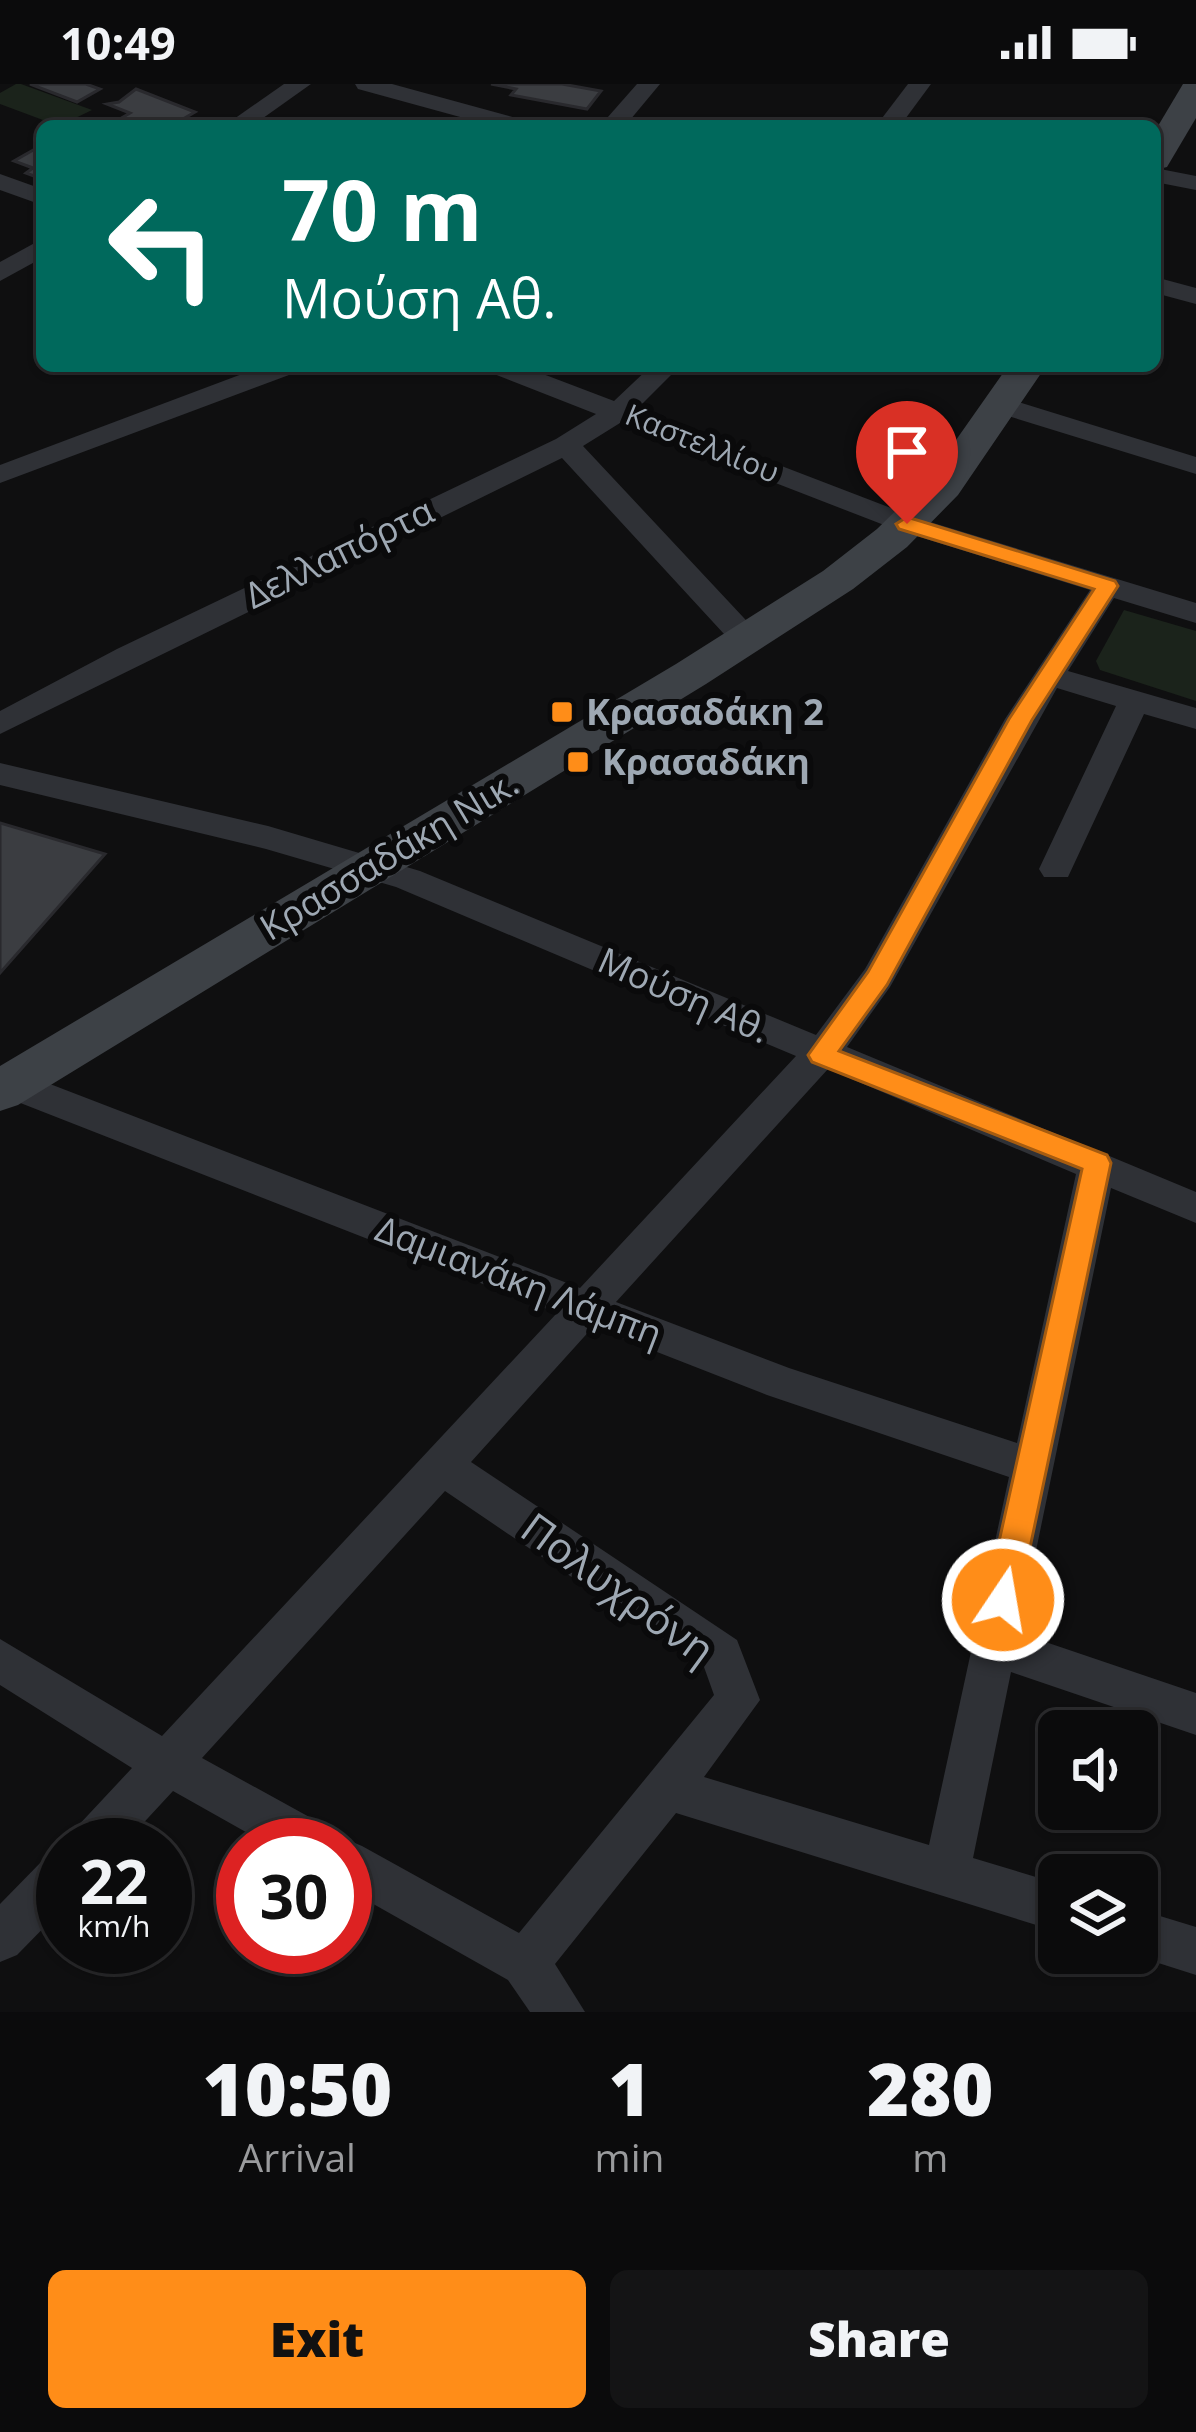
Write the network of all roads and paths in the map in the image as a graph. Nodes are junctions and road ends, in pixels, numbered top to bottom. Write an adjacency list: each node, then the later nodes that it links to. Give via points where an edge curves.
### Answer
1 (300, 84): 6 (street)
2 (366, 84): 7 (street)
3 (649, 84): 8 (street)
4 (920, 84): 9 (street)
5 (1196, 89): 10 (street)
6 (245, 120)
7 (497, 120)
8 (616, 120)
9 (893, 120)
10 (1161, 150)
11 (1161, 177): 13 (street)
12 (0, 181): 14 (street)
13 (1196, 183)
14 (36, 196)
15 (36, 251): 16 (street)
16 (0, 273)
17 (1161, 287): 18 (street)
18 (1196, 296)
19 (272, 372): 27 (street)
20 (514, 372): 24 (street, Καστελλίου)
21 (661, 372): 24 (street, Δελλαπόρτα)
22 (1023, 372): 23 (street, Κρασσαδάκη Νικ.)
23 (1002, 405): 26 (street); 28 (street, Κρασσαδάκη Νικ.)
24 (619, 411): 25 (street, Δελλαπόρτα); 28 (street, Καστελλίου)
25 (566, 445): 31 (street); 35 (street, Δελλαπόρτα)
26 (1196, 466)
27 (0, 475)
28 (907, 524): 29 (street, Καστελλίου); 31 (street, Κρασσαδάκη Νικ.)
29 (1107, 586): 30 (street, Καστελλίου); 32 (street)
30 (1196, 613)
31 (747, 640): 37 (street, Κρασσαδάκη Νικ.)
32 (1048, 675): 33 (street); 39 (street, via 878,978)
33 (1133, 703): 34 (street); 38 (street)
34 (1196, 719)
35 (0, 724)
36 (0, 774): 37 (street, Μούση Αθ.)
37 (371, 867): 39 (street, Μούση Αθ., via 480,906); 40 (street, Κρασσαδάκη Νικ.)
38 (1056, 869)
39 (821, 1055): 41 (street, Μούση Αθ.); 43 (street)
40 (5, 1088): 43 (street, Δαμιανάκη Λάμπη)
41 (1097, 1163): 42 (street, Μούση Αθ.); 45 (street)
42 (1196, 1208)
43 (584, 1307): 44 (street); 45 (street, Δαμιανάκη Λάμπη)
44 (439, 1464): 49 (street); 50 (street, Πολυχρόνη, via 721,1654 738,1700)
45 (1031, 1466): 46 (street)
46 (993, 1645): 48 (street); 53 (street)
47 (0, 1660): 49 (street)
48 (1196, 1714)
49 (168, 1763): 51 (street); 52 (street)
50 (667, 1788): 53 (street); 60 (street, Πολυχρόνη)
51 (117, 1818)
52 (266, 1818)
53 (946, 1873): 56 (street)
54 (372, 1877): 60 (street)
55 (36, 1901): 57 (street)
56 (1038, 1901)
57 (0, 1938)
58 (1158, 1939): 59 (street)
59 (1196, 1951)
60 (524, 1963): 61 (street)
61 (560, 2012)

